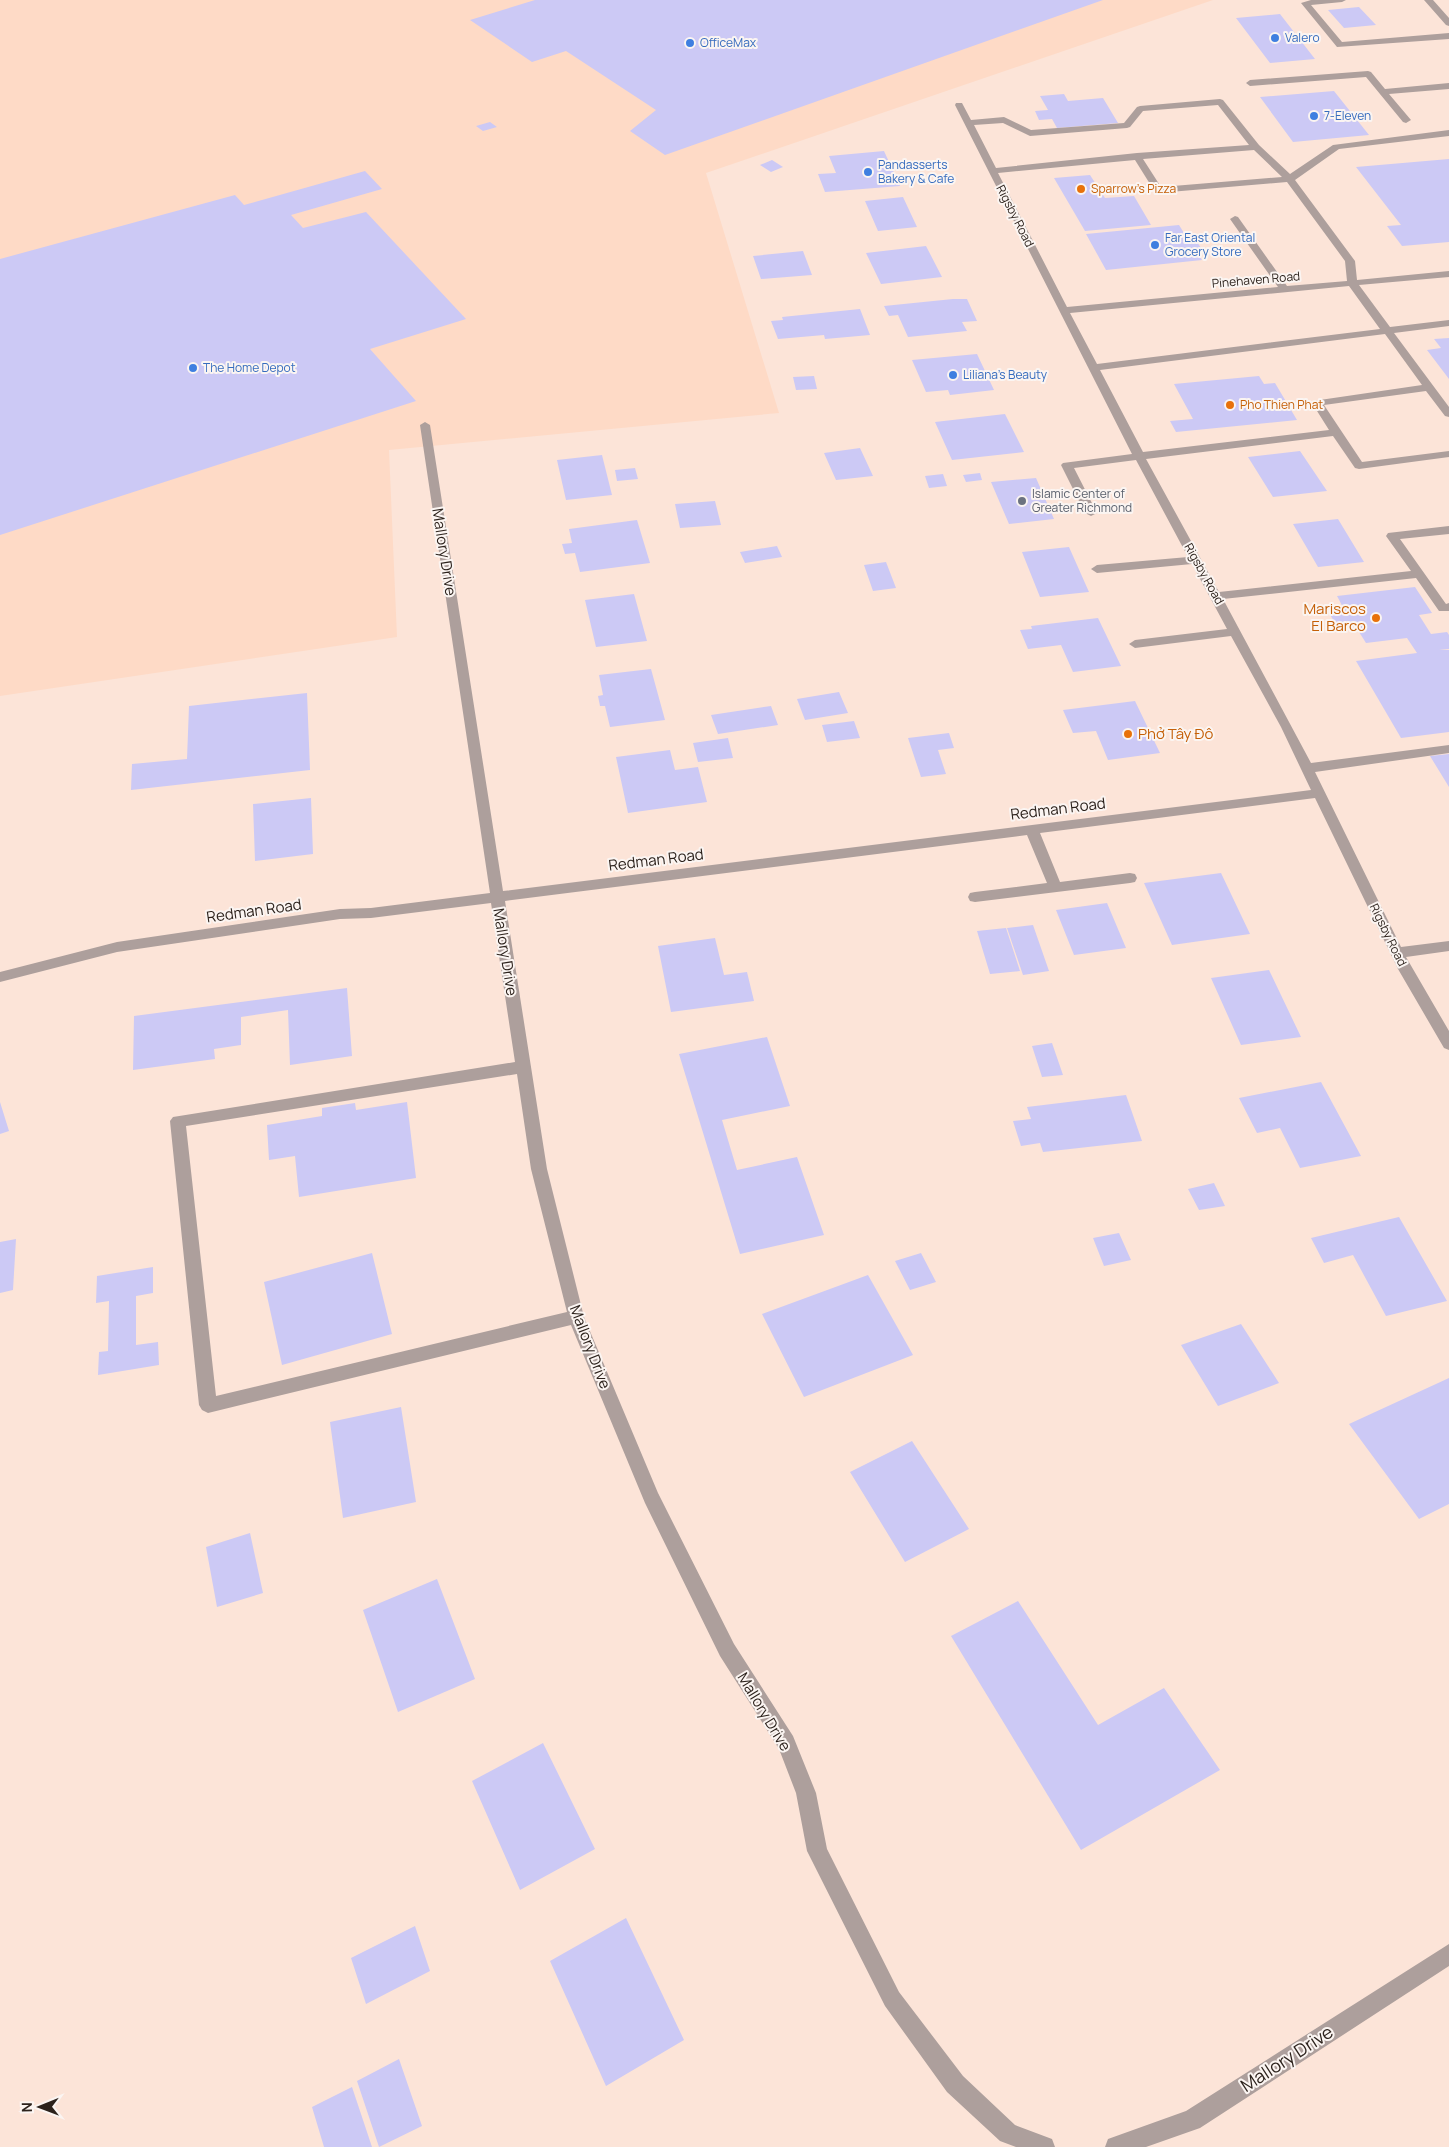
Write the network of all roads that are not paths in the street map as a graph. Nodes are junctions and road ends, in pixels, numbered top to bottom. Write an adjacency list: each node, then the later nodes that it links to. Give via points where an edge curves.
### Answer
1 (1342, 0): 4 (street, via 1305,3 1340,45)
2 (1428, 0): 3 (street)
3 (1449, 23)
4 (1449, 36)
5 (1250, 83): 7 (street, via 1368,74)
6 (1449, 86): 7 (street)
7 (1383, 92): 9 (street)
8 (959, 105): 10 (street, Rigsby Road)
9 (1406, 120)
10 (968, 123): 12 (street, via 1004,120 1030,133 1127,125 1140,110 1220,102); 14 (street, Rigsby Road)
11 (1449, 133): 15 (street, via 1336,147)
12 (1256, 147): 13 (street); 15 (street)
13 (1137, 156): 14 (street); 15 (street, via 1158,190)
14 (992, 171): 20 (street, Rigsby Road)
15 (1290, 179): 18 (street, via 1350,262)
16 (1236, 219): 19 (street)
17 (1449, 274): 18 (street, Pinehaven Road)
18 (1352, 283): 19 (street, Pinehaven Road); 22 (street)
19 (1284, 289): 20 (street, Pinehaven Road)
20 (1065, 310): 23 (street, Rigsby Road)
21 (1449, 323): 22 (street)
22 (1387, 331): 23 (street); 24 (street)
23 (1094, 368): 29 (street, Rigsby Road)
24 (1429, 387): 25 (street); 27 (street, via 1317,403)
25 (1449, 414)
26 (424, 426): 45 (street, Mallory Drive)
27 (1336, 432): 28 (street, via 1359,466); 29 (street)
28 (1449, 454)
29 (1139, 457): 30 (street, via 1066,465); 32 (street, Rigsby Road)
30 (1090, 513)
31 (1449, 530): 34 (street, via 1392,536)
32 (1196, 560): 33 (street); 35 (street, Rigsby Road)
33 (1097, 569)
34 (1418, 574): 35 (street); 36 (street, via 1443,608)
35 (1215, 596): 37 (street, Rigsby Road)
36 (1449, 607)
37 (1235, 632): 38 (street); 40 (street, Rigsby Road)
38 (1134, 644)
39 (1449, 749): 40 (street)
40 (1308, 768): 41 (street, Rigsby Road)
41 (1320, 793): 42 (street, Redman Road); 48 (street, Rigsby Road)
42 (1031, 828): 44 (street); 45 (street, Redman Road)
43 (1130, 878): 44 (street)
44 (1055, 887): 46 (street)
45 (496, 896): 49 (street, Redman Road, via 340,914 117,947); 51 (street, Mallory Drive)
46 (975, 897)
47 (1449, 946): 48 (street)
48 (1397, 953): 50 (street, Rigsby Road)
49 (0, 978)
50 (1449, 1044)
51 (523, 1067): 52 (street, Mallory Drive, via 540,1169); 52 (street, via 178,1121 208,1405)
52 (576, 1317): 54 (street, Mallory Drive, via 655,1505 727,1650 786,1743 806,1793 817,1851 892,1999 955,2084 1008,2133)
53 (1449, 1954): 55 (street, Mallory Drive, via 1192,2120)
54 (1044, 2147)
55 (1116, 2147)

